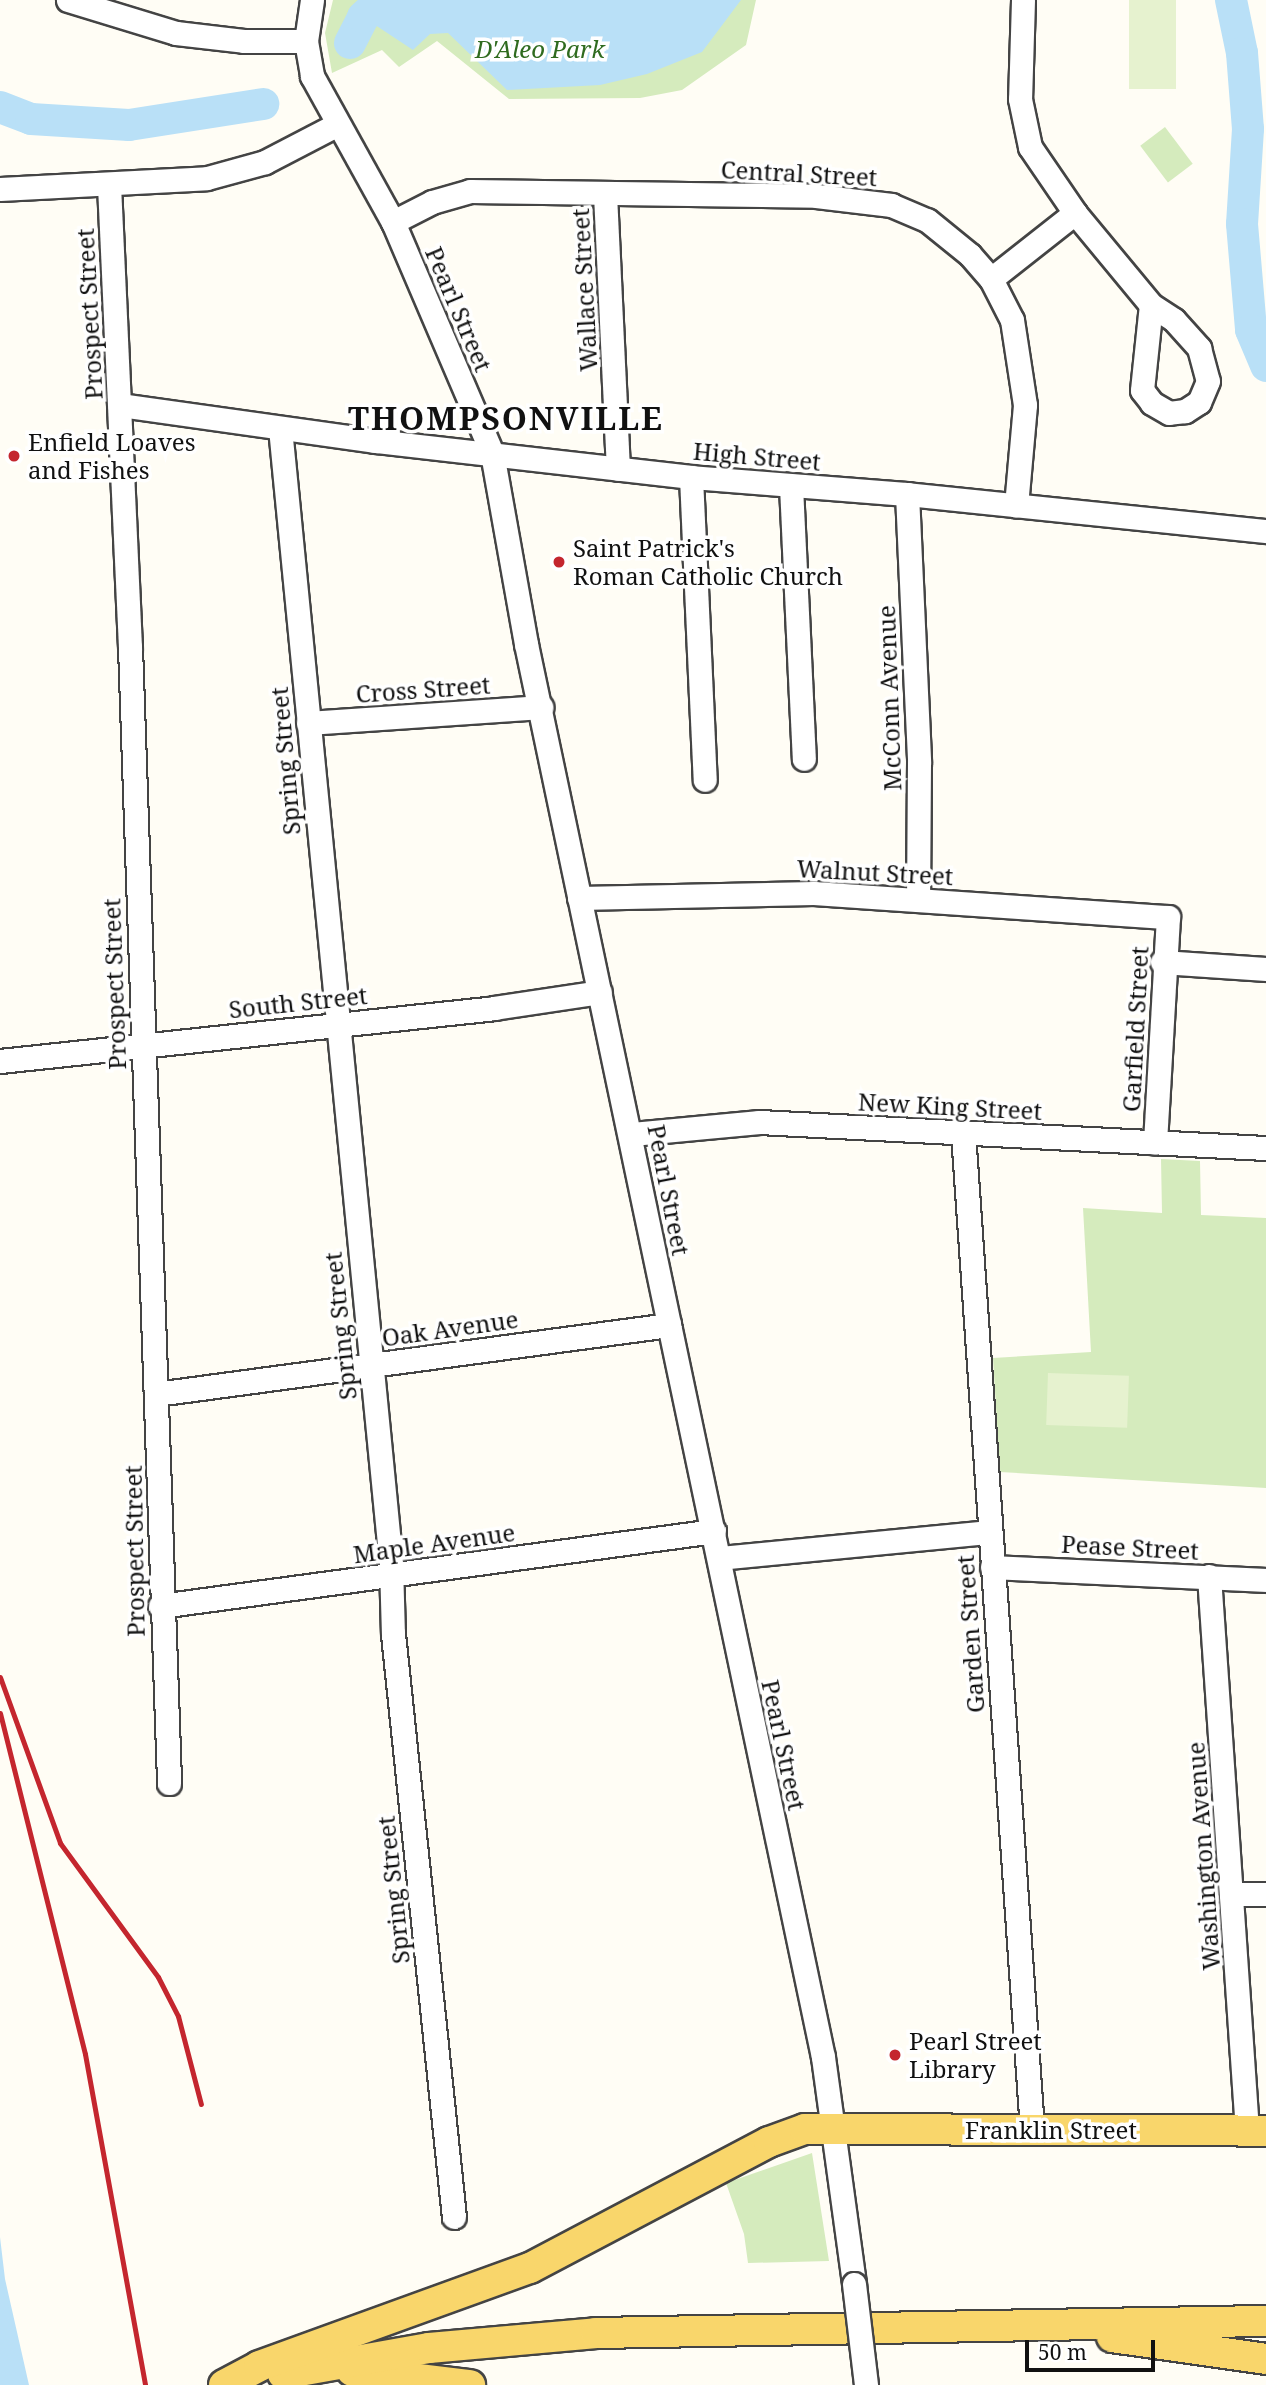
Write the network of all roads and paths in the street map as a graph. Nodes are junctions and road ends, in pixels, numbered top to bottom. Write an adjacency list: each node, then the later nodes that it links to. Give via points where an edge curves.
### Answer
1 (68, 0): 4 (street, via 176,33 244,41)
2 (312, 0): 4 (street, Pearl Street)
3 (1023, 0): 9 (street, via 1020,99 1025,129 1030,146)
4 (306, 41): 5 (street, Pearl Street, via 312,76)
5 (336, 125): 6 (street, via 281,155 229,174 173,183); 10 (street, Pearl Street)
6 (109, 185): 7 (street); 13 (street, Prospect Street)
7 (0, 189)
8 (606, 194): 10 (street, Central Street, via 470,191 432,202); 11 (street, Central Street, via 816,196 891,205 948,235); 16 (street, Wallace Street)
9 (1075, 213): 11 (street); 12 (street)
10 (393, 222): 15 (street, Pearl Street)
11 (991, 279): 20 (street, Central Street, via 1012,320 1023,372 1025,405)
12 (1151, 305)
13 (120, 405): 14 (street, High Street); 33 (street, Prospect Street)
14 (280, 428): 15 (street, High Street); 23 (street, Spring Street)
15 (492, 453): 16 (street, High Street); 22 (street, Pearl Street)
16 (618, 469): 17 (street, High Street)
17 (691, 477): 18 (street, High Street); 25 (street)
18 (792, 486): 19 (street, High Street); 24 (street)
19 (907, 494): 20 (street, High Street); 27 (street, McConn Avenue, via 919,763)
20 (1016, 506): 21 (street, High Street)
21 (1266, 531)
22 (541, 707): 23 (street, Cross Street); 26 (street, Pearl Street)
23 (308, 723): 32 (street, Spring Street)
24 (804, 759)
25 (705, 780)
26 (579, 898): 27 (street, Walnut Street, via 761,892); 31 (street, Pearl Street)
27 (918, 900): 28 (street, Walnut Street)
28 (1168, 917): 29 (street, Garfield Street)
29 (1162, 962): 30 (street); 37 (street, Garfield Street)
30 (1266, 969)
31 (600, 992): 32 (street, South Street); 36 (street, Pearl Street)
32 (337, 1025): 33 (street, South Street); 40 (street, Spring Street)
33 (141, 1045): 34 (street, South Street); 41 (street, Prospect Street)
34 (0, 1060)
35 (963, 1133): 36 (street, New King Street, via 759,1122); 37 (street, New King Street); 43 (street, Garden Street)
36 (632, 1135): 39 (street, Pearl Street)
37 (1155, 1143): 38 (street, New King Street)
38 (1266, 1148)
39 (669, 1325): 40 (street, Oak Avenue); 42 (street, Pearl Street)
40 (370, 1366): 41 (street, Oak Avenue); 46 (street, Spring Street)
41 (156, 1394): 49 (street, Prospect Street)
42 (714, 1531): 44 (street, Pearl Street); 46 (street, Maple Avenue)
43 (989, 1532): 44 (street); 45 (street, Garden Street)
44 (719, 1558): 53 (street, Pearl Street)
45 (992, 1567): 47 (street, Pease Street); 54 (street, Garden Street)
46 (391, 1575): 49 (street, Maple Avenue); 56 (street, Spring Street, via 393,1634)
47 (1209, 1576): 48 (street, Pease Street); 51 (street, Washington Avenue)
48 (1266, 1580)
49 (160, 1606): 50 (street, Prospect Street)
50 (169, 1783)
51 (1232, 1894): 52 (street); 55 (street, Washington Avenue)
52 (1266, 1894)
53 (835, 2128): 54 (main road, Franklin Street); 61 (main road, Franklin Street, via 783,2136 541,2262 259,2366); 64 (street, Pearl Street, bridge)
54 (1032, 2130): 55 (main road, Franklin Street)
55 (1256, 2131)
56 (454, 2217)
57 (1266, 2321): 58 (main road)
58 (1046, 2326): 59 (main road); 60 (main road, via 585,2334 440,2347)
59 (1266, 2358)
60 (320, 2366): 62 (main road); 63 (main road)
61 (224, 2385)
62 (237, 2385)
63 (470, 2385)
64 (866, 2385)

